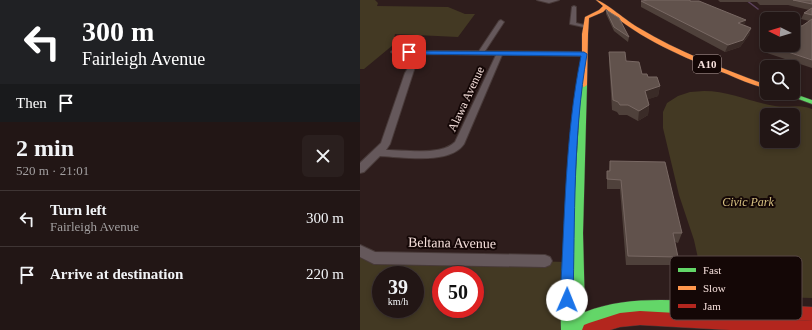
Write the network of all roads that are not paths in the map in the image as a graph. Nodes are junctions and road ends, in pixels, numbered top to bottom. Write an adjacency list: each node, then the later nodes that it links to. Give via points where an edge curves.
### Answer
1 (539, 0): 2 (street)
2 (557, 0)
3 (604, 3): 6 (main road, via 602,11 587,17); 7 (main road, A10)
4 (574, 7): 6 (street, via 573,24)
5 (501, 22): 10 (street)
6 (586, 27): 12 (main road)
7 (656, 35): 13 (main road, A10); 14 (main road, A10, via 703,63)
8 (394, 52): 9 (street)
9 (424, 52): 10 (street); 19 (street, via 412,66 385,144)
10 (481, 53): 11 (street)
11 (500, 53): 12 (street); 19 (street, Alawa Avenue, via 459,144 453,150 441,154)
12 (584, 54): 27 (main road); 32 (main road, via 572,160)
13 (760, 77)
14 (760, 84)
15 (800, 91): 16 (main road)
16 (812, 95)
17 (800, 98): 18 (main road)
18 (812, 102)
19 (378, 153): 20 (street)
20 (360, 169)
21 (360, 251): 22 (street, Beltana Avenue, via 374,258)
22 (545, 261)
23 (670, 308): 27 (main road, via 603,312)
24 (802, 314): 25 (main road)
25 (812, 314)
26 (670, 319): 34 (main road, via 620,320)
27 (578, 320): 32 (main road); 33 (main road)
28 (684, 320): 29 (main road)
29 (727, 322): 30 (main road, via 710,326 656,324); 31 (main road)
30 (633, 328)
31 (812, 328)
32 (566, 329)
33 (578, 330)
34 (589, 330)

